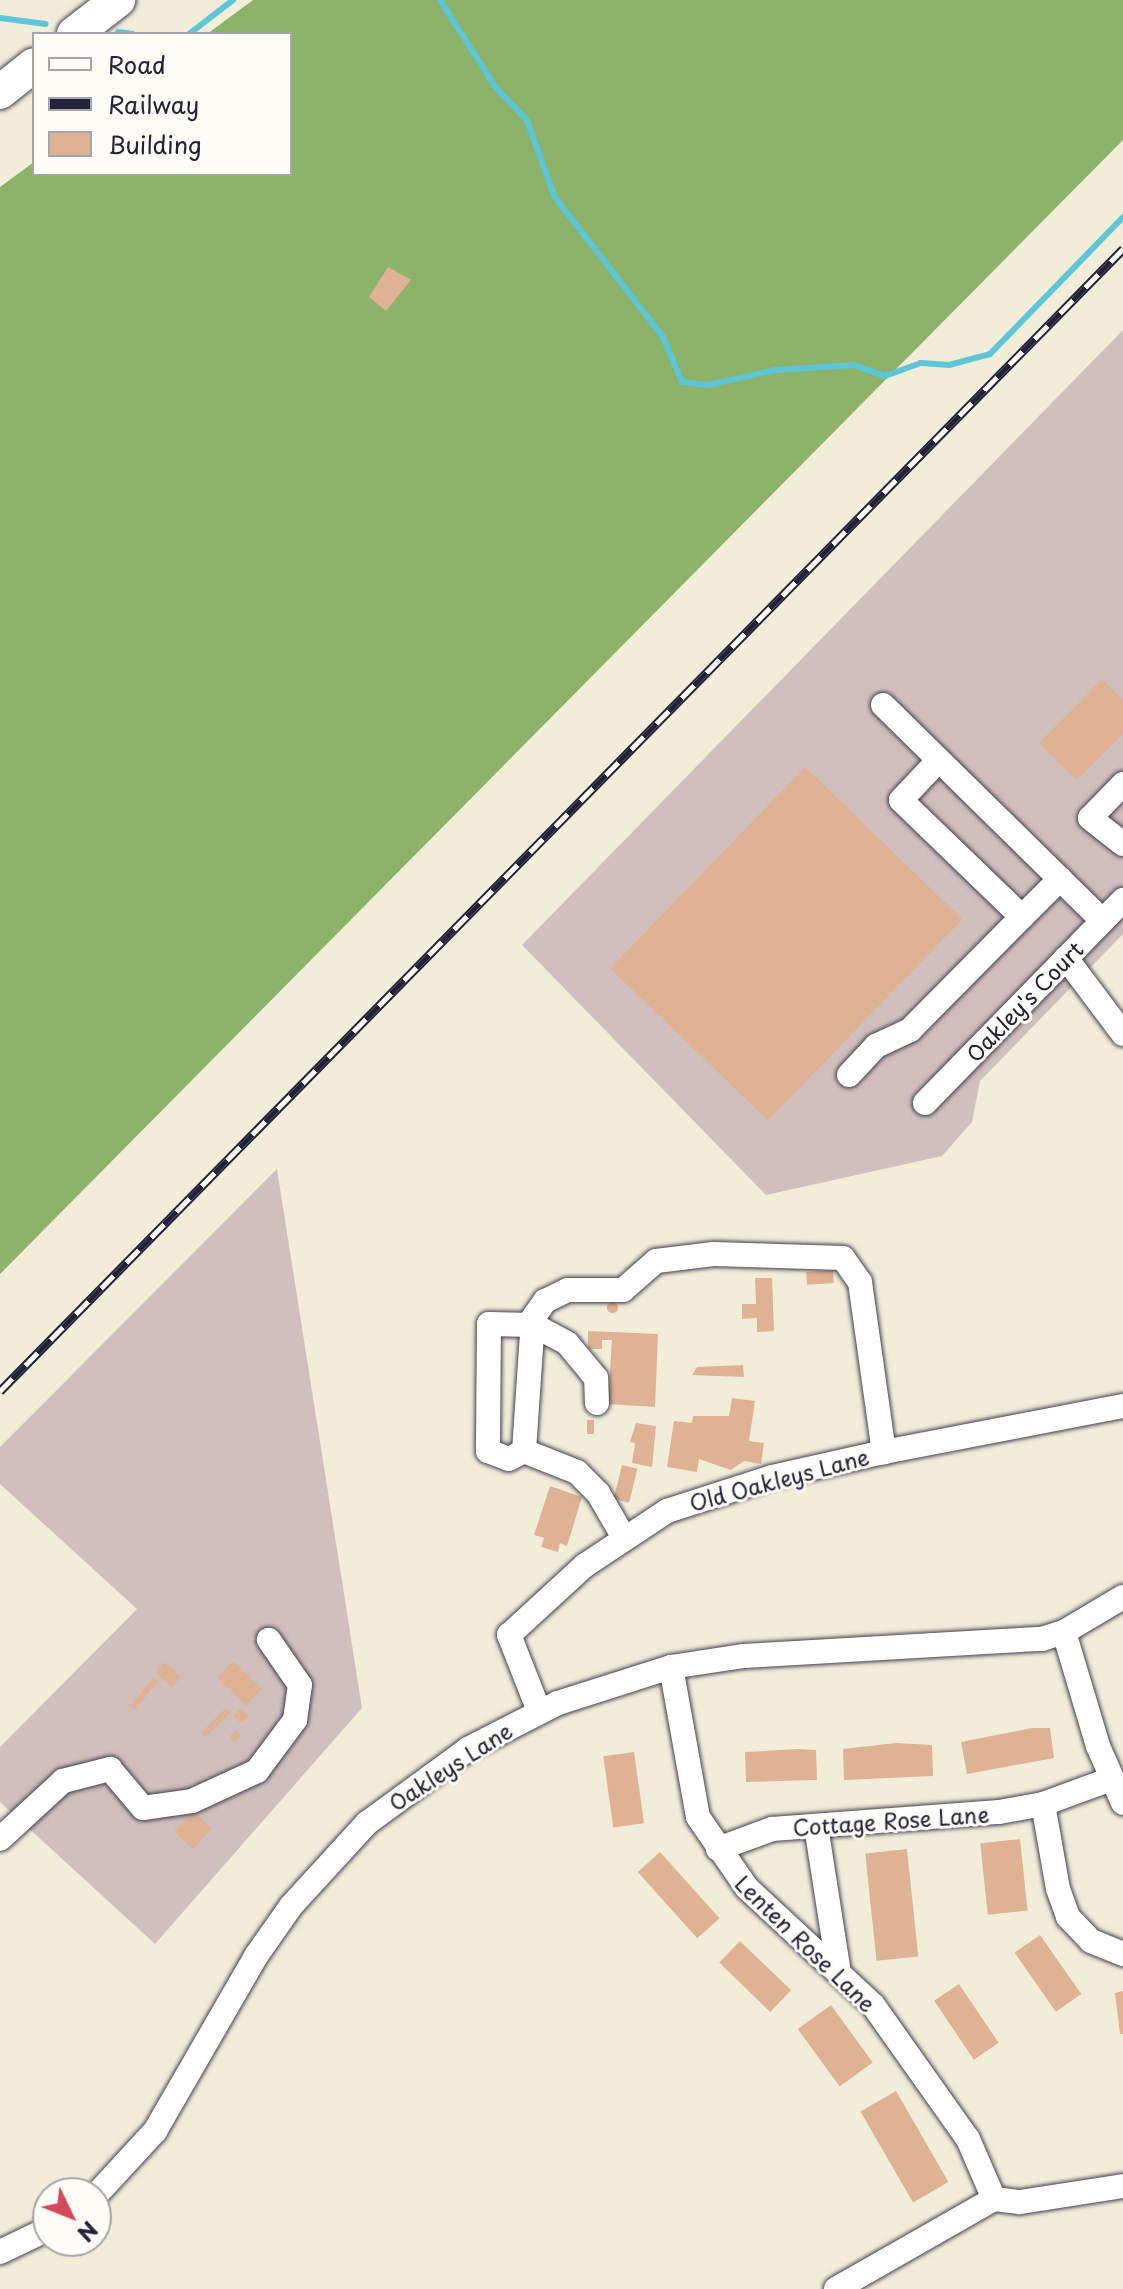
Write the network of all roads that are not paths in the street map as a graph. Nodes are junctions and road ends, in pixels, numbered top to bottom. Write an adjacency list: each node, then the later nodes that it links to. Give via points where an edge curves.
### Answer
1 (118, 0): 2 (highway)
2 (77, 32)
3 (32, 67): 4 (highway)
4 (0, 92)
5 (883, 705): 6 (street)
6 (939, 760): 9 (street); 11 (street, via 901,800)
7 (1123, 784): 8 (street, via 1090,818)
8 (1123, 844)
9 (1060, 879): 11 (street); 12 (street)
10 (1123, 900): 12 (street, Oakley's Court)
11 (1022, 917): 15 (street, via 910,1030 876,1046)
12 (1103, 921): 13 (street, Oakley's Court)
13 (1066, 958): 14 (street); 16 (street, Oakley's Court)
14 (1123, 1034)
15 (849, 1075)
16 (925, 1103)
17 (533, 1325): 18 (street, via 581,1354 596,1378); 20 (street); 20 (street, via 489,1324 486,1444 498,1458); 21 (street, via 545,1301 568,1290 623,1290 656,1261 714,1254 843,1258 860,1282)
18 (597, 1403)
19 (1123, 1406): 21 (street, Old Oakleys Lane)
20 (524, 1451): 22 (street, via 577,1472 598,1493)
21 (884, 1452): 22 (street, Old Oakleys Lane, via 709,1495)
22 (623, 1536): 27 (street, Old Oakleys Lane, via 509,1635)
23 (1123, 1597): 24 (street, Oakleys Lane)
24 (1064, 1632): 26 (street, Oakleys Lane, via 1012,1643 744,1656); 28 (street)
25 (269, 1640): 32 (street, via 300,1685 295,1720 257,1771 192,1801 143,1808 110,1769 63,1781)
26 (671, 1667): 27 (street, Oakleys Lane); 33 (street, Lenten Rose Lane, via 693,1805)
27 (539, 1711): 36 (street, Oakleys Lane, via 424,1778 338,1851 256,1956 155,2131)
28 (1111, 1779): 29 (street); 30 (street, Cottage Rose Lane)
29 (1123, 1803)
30 (1043, 1804): 31 (street, Cottage Rose Lane, via 948,1820); 34 (street, via 1068,1917 1091,1941)
31 (816, 1826): 33 (street, Cottage Rose Lane, via 752,1833); 35 (street)
32 (0, 1839)
33 (718, 1849): 35 (street, Lenten Rose Lane, via 747,1888)
34 (1123, 1954)
35 (838, 1967): 38 (street, Lenten Rose Lane, via 873,2005 968,2139)
36 (112, 2178)
37 (1123, 2186): 38 (street, via 1020,2202)
38 (994, 2199): 41 (street)
39 (32, 2237): 40 (street)
40 (0, 2252)
41 (836, 2289)

